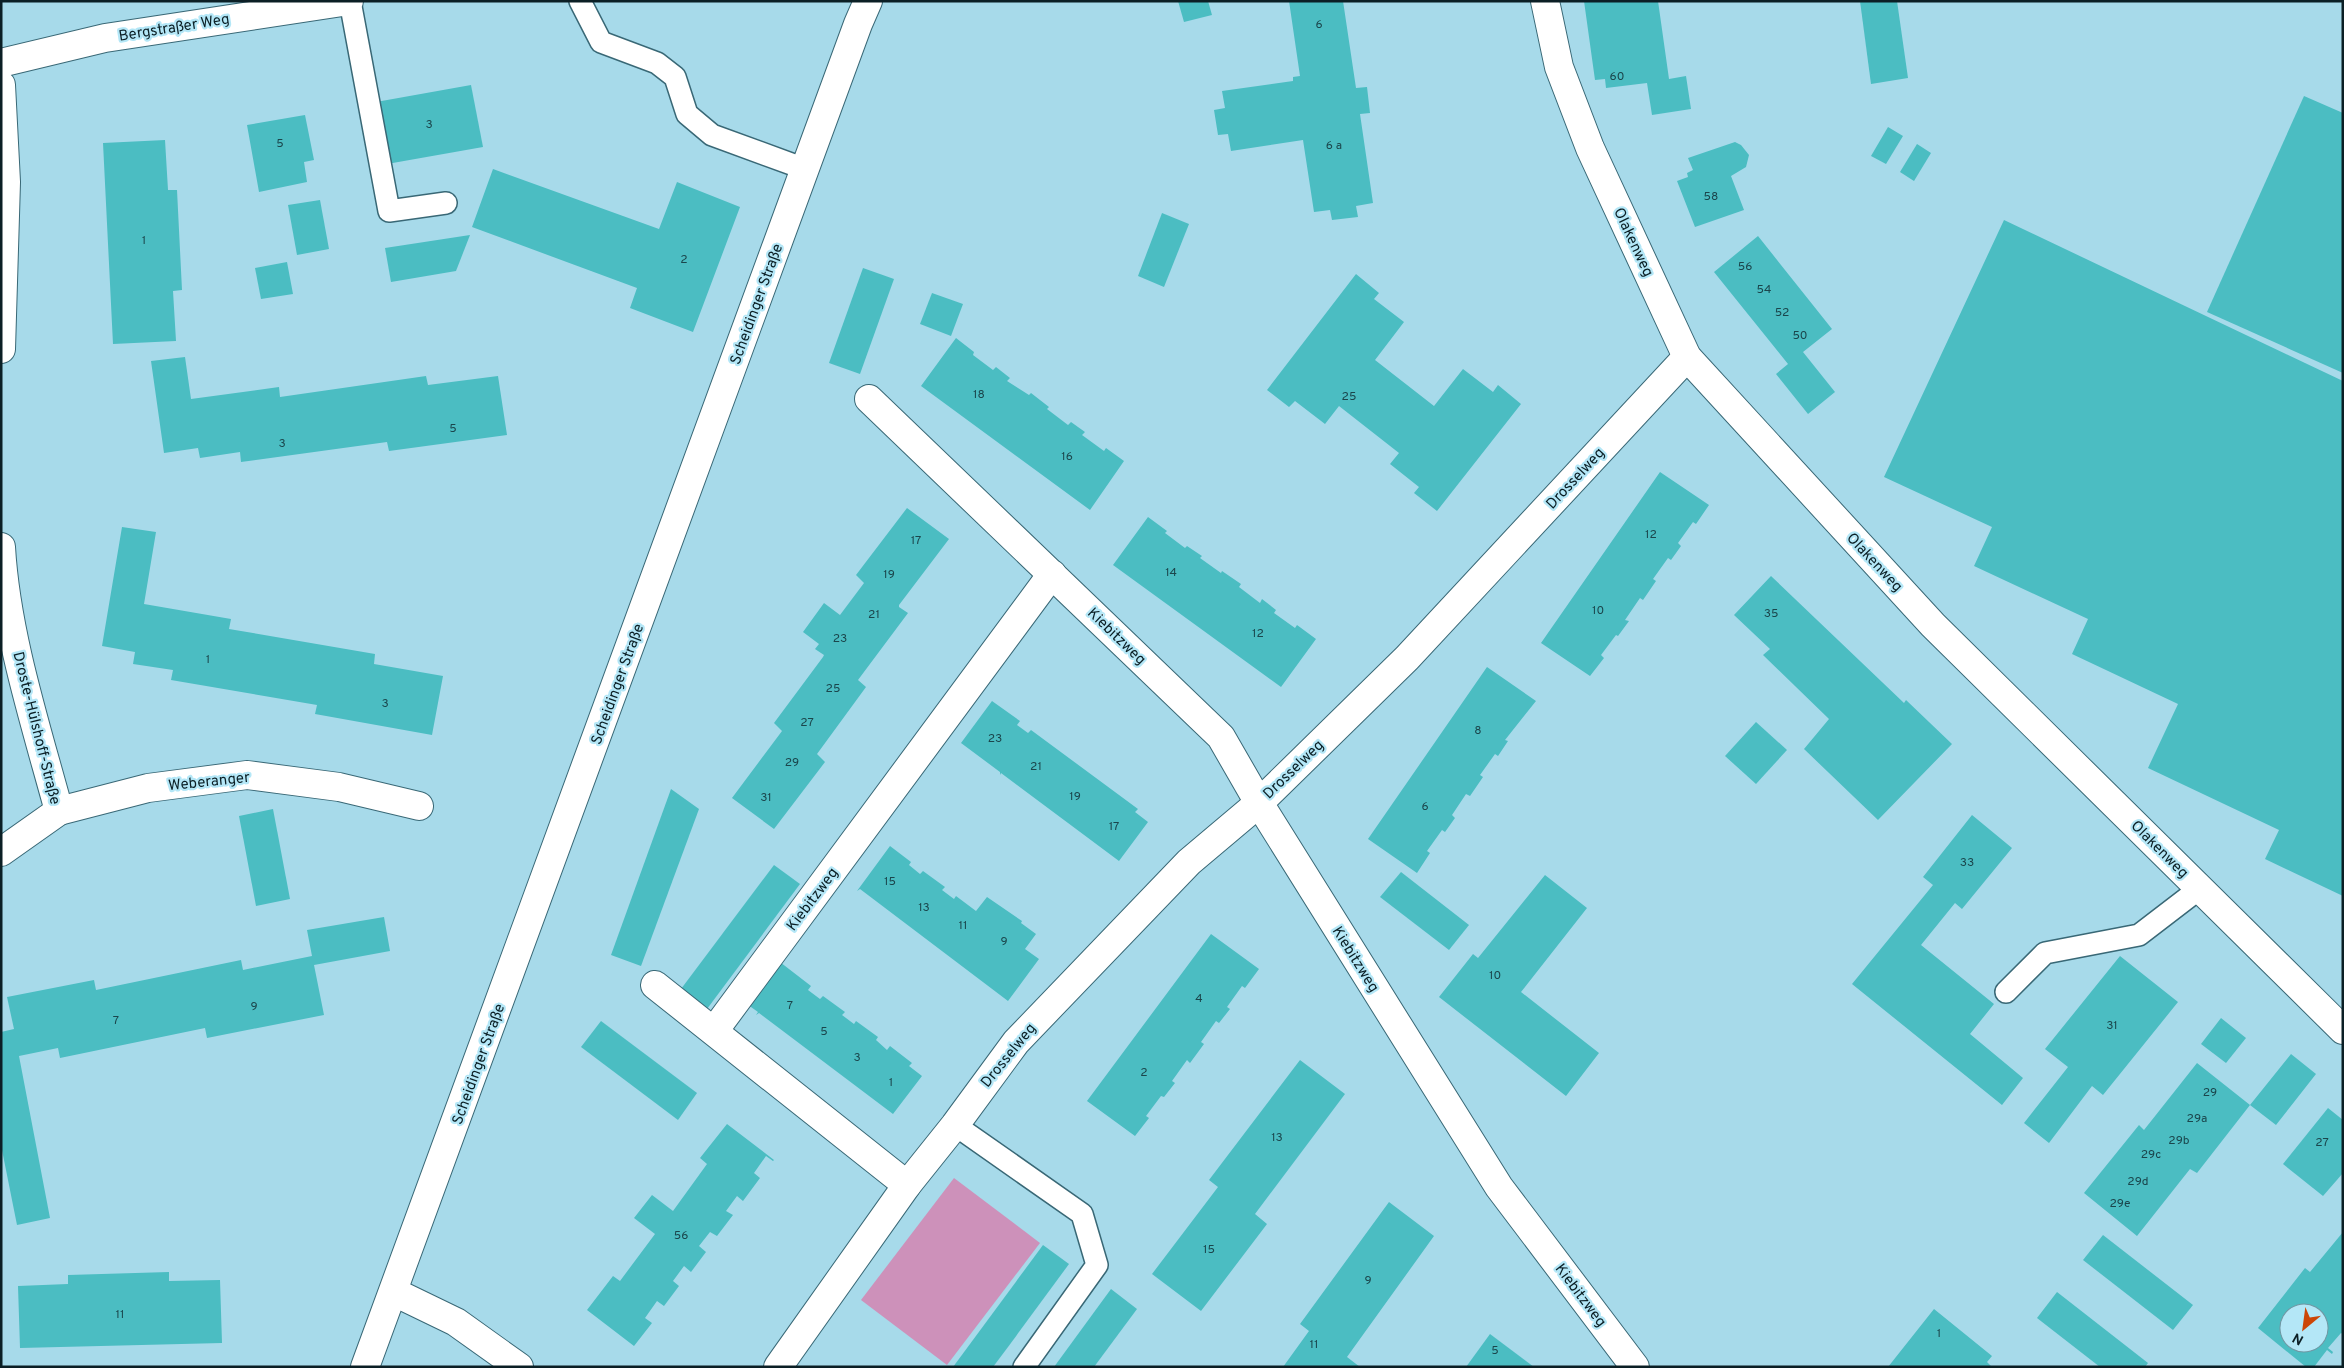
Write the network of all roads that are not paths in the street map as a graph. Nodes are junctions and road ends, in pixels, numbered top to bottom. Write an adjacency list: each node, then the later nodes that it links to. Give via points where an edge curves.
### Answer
1 (349, 1): 5 (street, Bergstraßer Weg, via 105,38); 8 (lane, via 388,211)
2 (580, 1): 7 (lane, via 601,42 657,63 674,78 688,114 712,135)
3 (868, 1): 7 (street, Scheidinger Straße)
4 (1545, 1): 10 (street, Olakenweg, via 1559,67 1590,148)
5 (1, 63)
6 (1, 85): 9 (street, via 6,182)
7 (805, 169): 25 (street, Scheidinger Straße)
8 (446, 203)
9 (1, 349)
10 (1687, 357): 14 (street, Drosselweg, via 1407,658); 18 (street, Olakenweg, via 1933,625)
11 (869, 399): 13 (street, Kiebitzweg)
12 (1, 547): 16 (street, Droste-Hülshoff-Straße, via 3,575 25,688)
13 (1052, 574): 14 (street, Kiebitzweg, via 1221,737); 21 (street, Kiebitzweg)
14 (1258, 803): 23 (street, Drosselweg, via 1189,862 1016,1042); 30 (street, Kiebitzweg, via 1499,1187)
15 (419, 806): 16 (street, Weberanger, via 339,787 247,775 148,788)
16 (59, 811): 17 (street, Droste-Hülshoff-Straße)
17 (1, 852)
18 (2200, 889): 20 (lane, via 2139,935 2045,953); 22 (street, Olakenweg)
19 (655, 985): 21 (street)
20 (2006, 992)
21 (714, 1030): 24 (street)
22 (2343, 1030)
23 (955, 1125): 24 (street, Drosselweg); 29 (lane, via 1082,1214 1097,1265)
24 (907, 1185): 28 (street, Drosselweg)
25 (394, 1292): 26 (street, Scheidinger Straße); 27 (street, via 456,1322)
26 (365, 1367)
27 (519, 1367)
28 (778, 1367)
29 (1024, 1367)
30 (1635, 1367)

